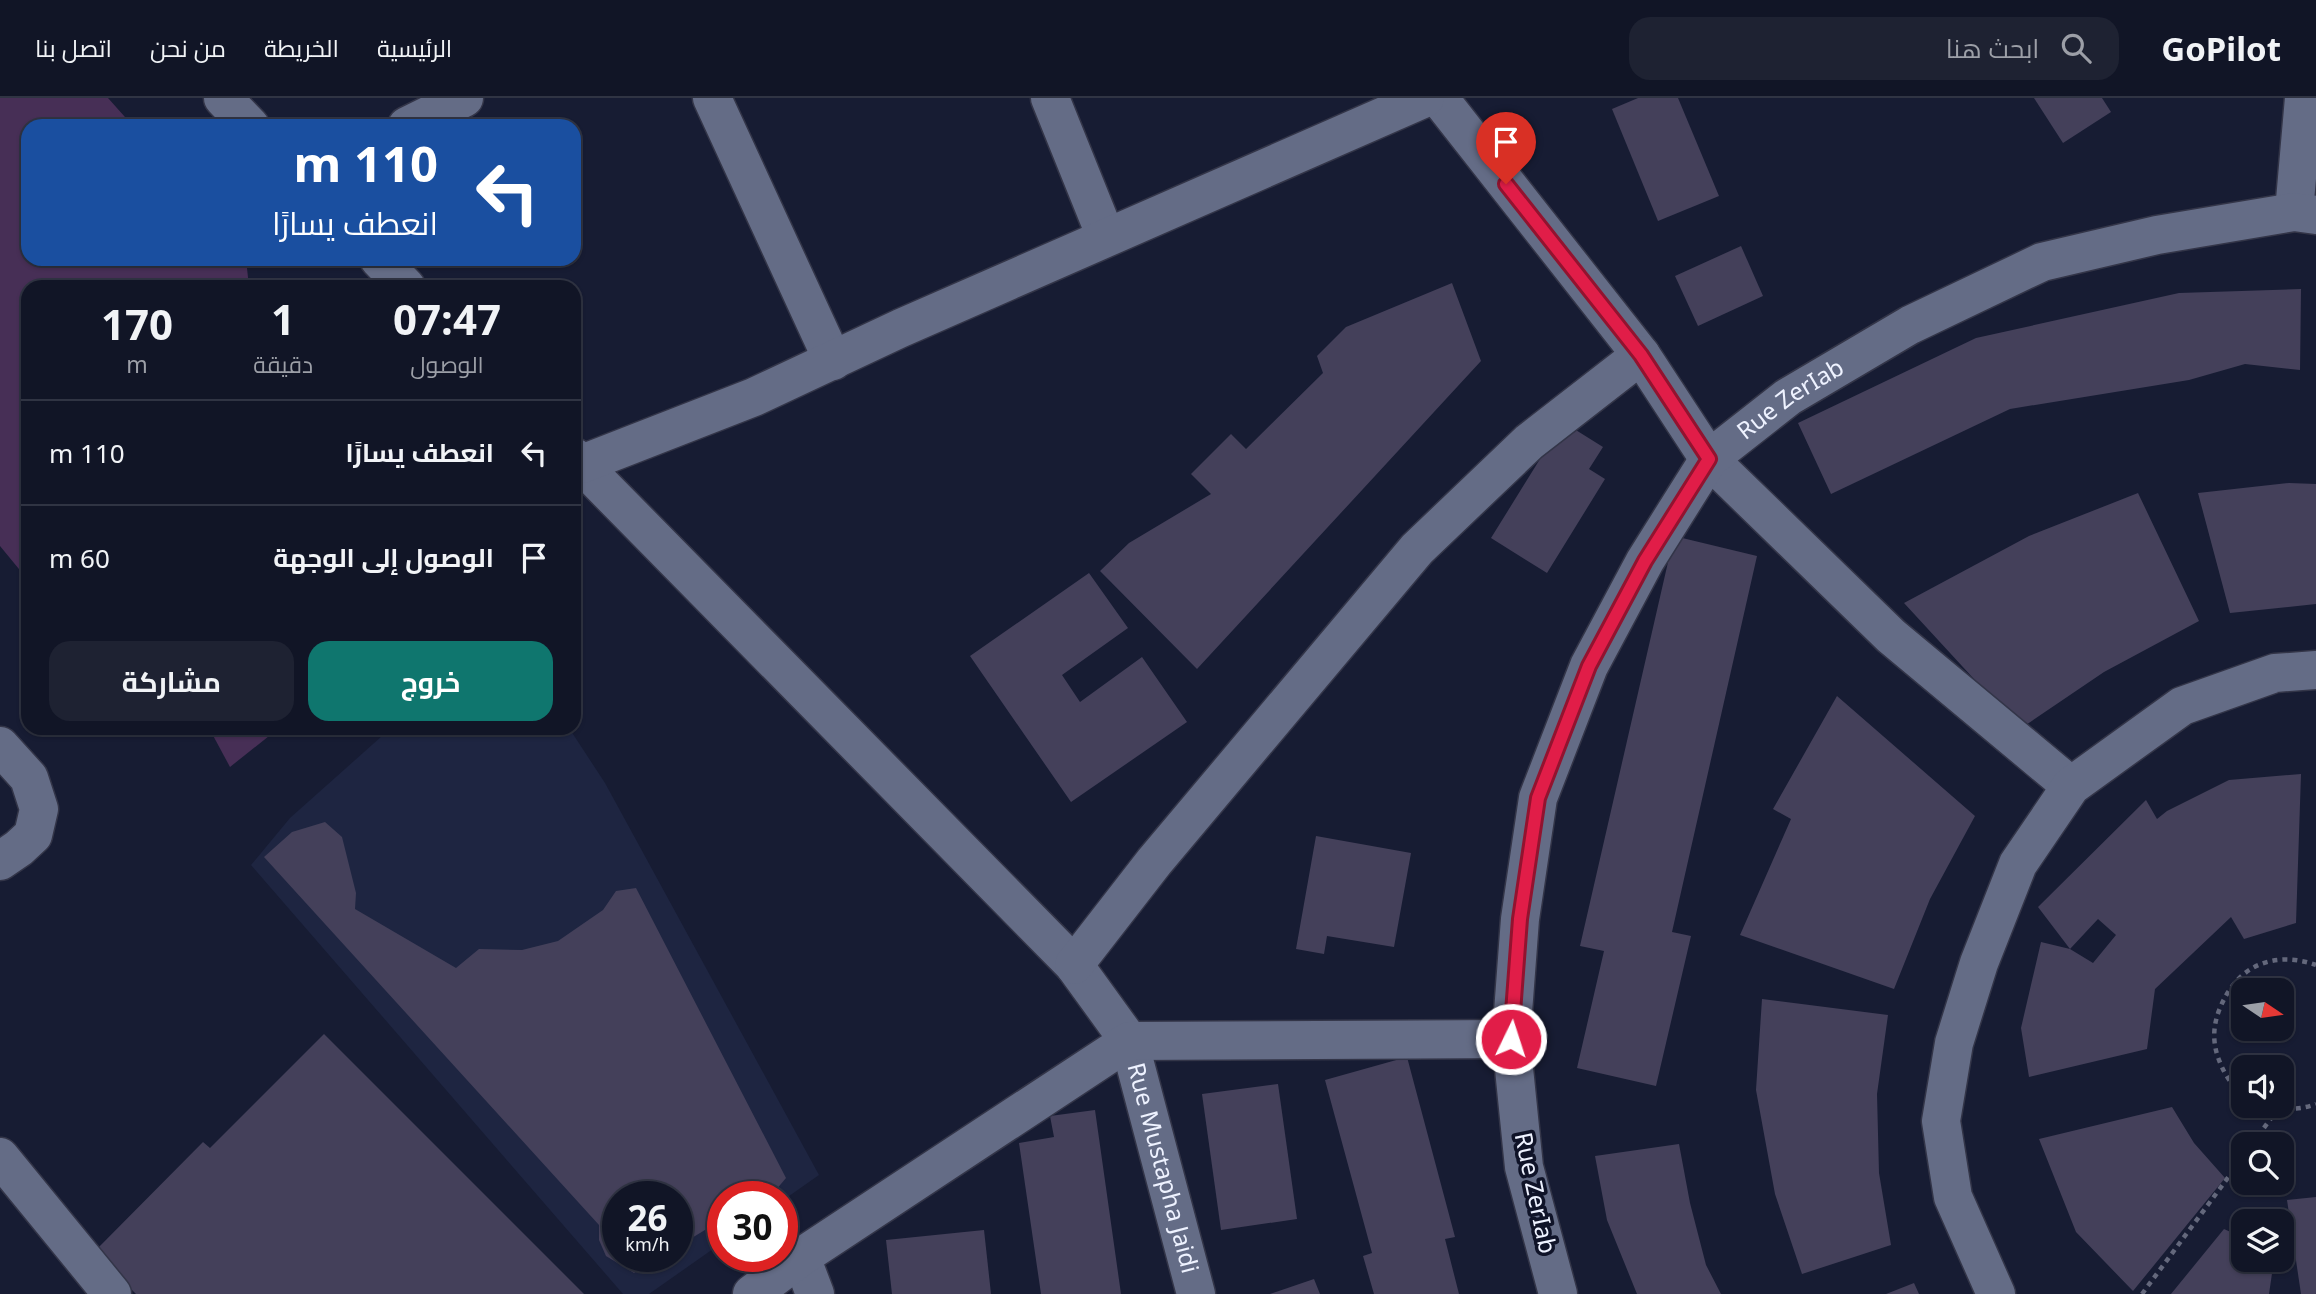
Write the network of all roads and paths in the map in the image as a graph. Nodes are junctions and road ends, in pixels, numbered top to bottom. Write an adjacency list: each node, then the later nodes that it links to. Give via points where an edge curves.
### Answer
1 (223, 98): 8 (street)
2 (464, 98): 9 (street)
3 (712, 98): 15 (street)
4 (1050, 98): 11 (street)
5 (1425, 98): 11 (street)
6 (1439, 98): 14 (street)
7 (2304, 98): 10 (street)
8 (243, 119)
9 (421, 119)
10 (2305, 214): 17 (street, Rue ZerIab, via 2157,235 2042,262 1910,325 1788,397)
11 (1106, 237): 15 (street)
12 (386, 266): 13 (street)
13 (400, 280)
14 (1641, 355): 17 (street); 23 (street, via 1529,442 1417,549 1154,862)
15 (833, 360): 16 (street, via 754,397)
16 (581, 459)
17 (1709, 459): 21 (street, via 1891,636); 25 (street, Rue ZerIab, via 1645,561 1589,666 1538,798 1520,919)
18 (581, 463): 23 (street)
19 (2316, 670): 21 (street, via 2275,673 2182,706)
20 (0, 746): 22 (street, via 29,778 39,809 33,835)
21 (2071, 786): 38 (street, via 2018,864 1979,962 1954,1043 1941,1121 1953,1197)
22 (0, 861)
23 (1074, 965): 26 (street)
24 (2316, 965): 27 (path, via 2287,959 2261,964 2245,972 2227,991 2214,1023 2214,1049)
25 (1511, 1039): 26 (street); 37 (street, Rue ZerIab, via 1524,1167)
26 (1129, 1041): 32 (street); 36 (street, Rue Mustapha Jaidi)
27 (2231, 1082)
28 (2316, 1104): 29 (path)
29 (2294, 1108)
30 (0, 1157): 33 (street)
31 (2231, 1174): 39 (path)
32 (801, 1258): 34 (street); 35 (street)
33 (112, 1294)
34 (752, 1294)
35 (815, 1294)
36 (1196, 1294)
37 (1558, 1294)
38 (1996, 1294)
39 (2142, 1294)

